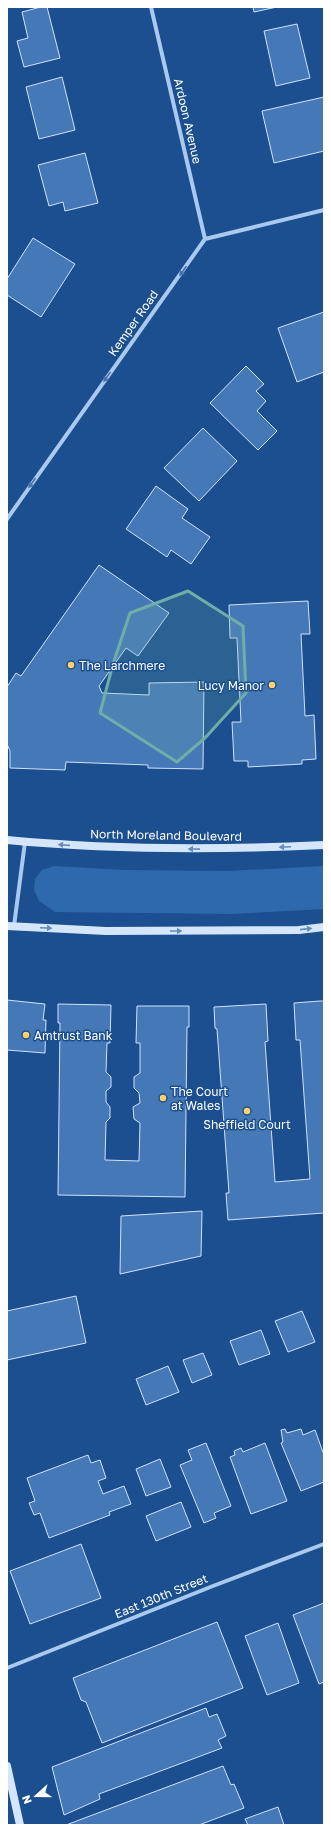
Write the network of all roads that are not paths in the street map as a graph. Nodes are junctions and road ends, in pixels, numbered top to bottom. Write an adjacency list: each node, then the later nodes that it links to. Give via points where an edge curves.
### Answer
1 (151, 7): 3 (street, Ardoon Avenue)
2 (324, 210): 3 (street)
3 (205, 240): 4 (street, Kemper Road, one-way to 4)
4 (7, 518)
5 (7, 840): 6 (main road, North Moreland Boulevard)
6 (25, 842): 7 (main road, North Moreland Boulevard, one-way to 6, via 233,849 100,847); 8 (street)
7 (324, 845)
8 (10, 926): 9 (main road, one-way to 9, via 106,931 299,930)
9 (324, 927)
10 (324, 1544): 11 (street, East 130th Street)
11 (7, 1668)
12 (7, 1766): 13 (main road)
13 (20, 1825)

